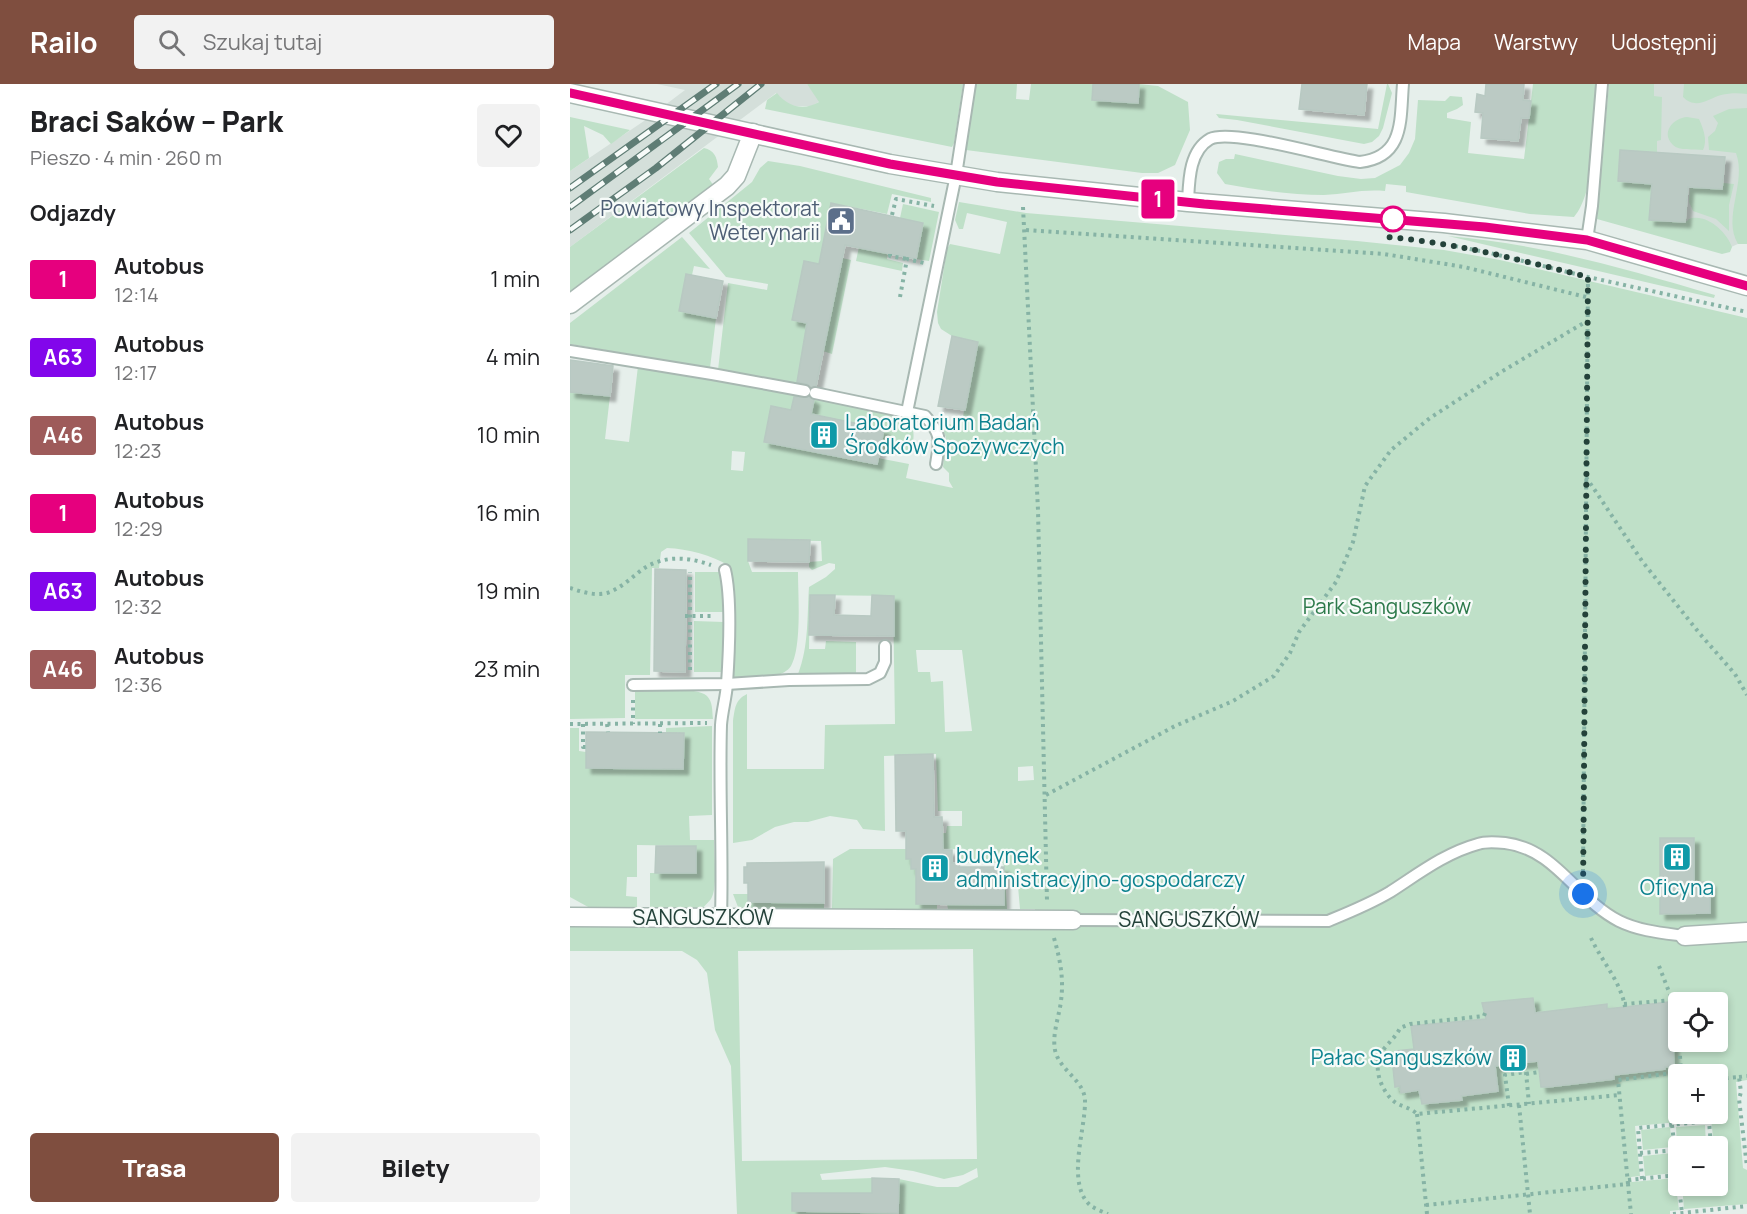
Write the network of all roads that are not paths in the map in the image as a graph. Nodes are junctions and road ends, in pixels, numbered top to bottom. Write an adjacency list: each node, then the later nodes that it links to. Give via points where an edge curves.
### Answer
1 (970, 84): 6 (lane)
2 (1403, 84): 7 (lane, via 1398,133 1384,155 1360,162 1242,137 1219,137 1196,154)
3 (1602, 84): 8 (lane)
4 (570, 93): 5 (street)
5 (753, 133): 6 (street); 10 (street, via 736,176 727,186)
6 (956, 175): 7 (street); 12 (lane)
7 (1188, 202): 8 (street, via 1444,223)
8 (1587, 240): 9 (street)
9 (1747, 286)
10 (570, 304)
11 (570, 351): 12 (lane)
12 (907, 412): 13 (lane, via 925,416 935,427 940,439)
13 (936, 464)
14 (725, 570): 16 (lane)
15 (885, 646): 16 (lane, via 880,673 868,679)
16 (727, 684): 17 (lane); 19 (lane, via 721,723)
17 (633, 685)
18 (574, 914): 19 (street, SANGUSZKÓW)
19 (721, 917): 20 (street, SANGUSZKÓW)
20 (1073, 920): 22 (lane, SANGUSZKÓW, via 1328,921 1360,909 1441,859 1480,843 1510,844 1542,855 1620,922)
21 (1747, 932): 22 (street, SANGUSZKÓW)
22 (1685, 936)

